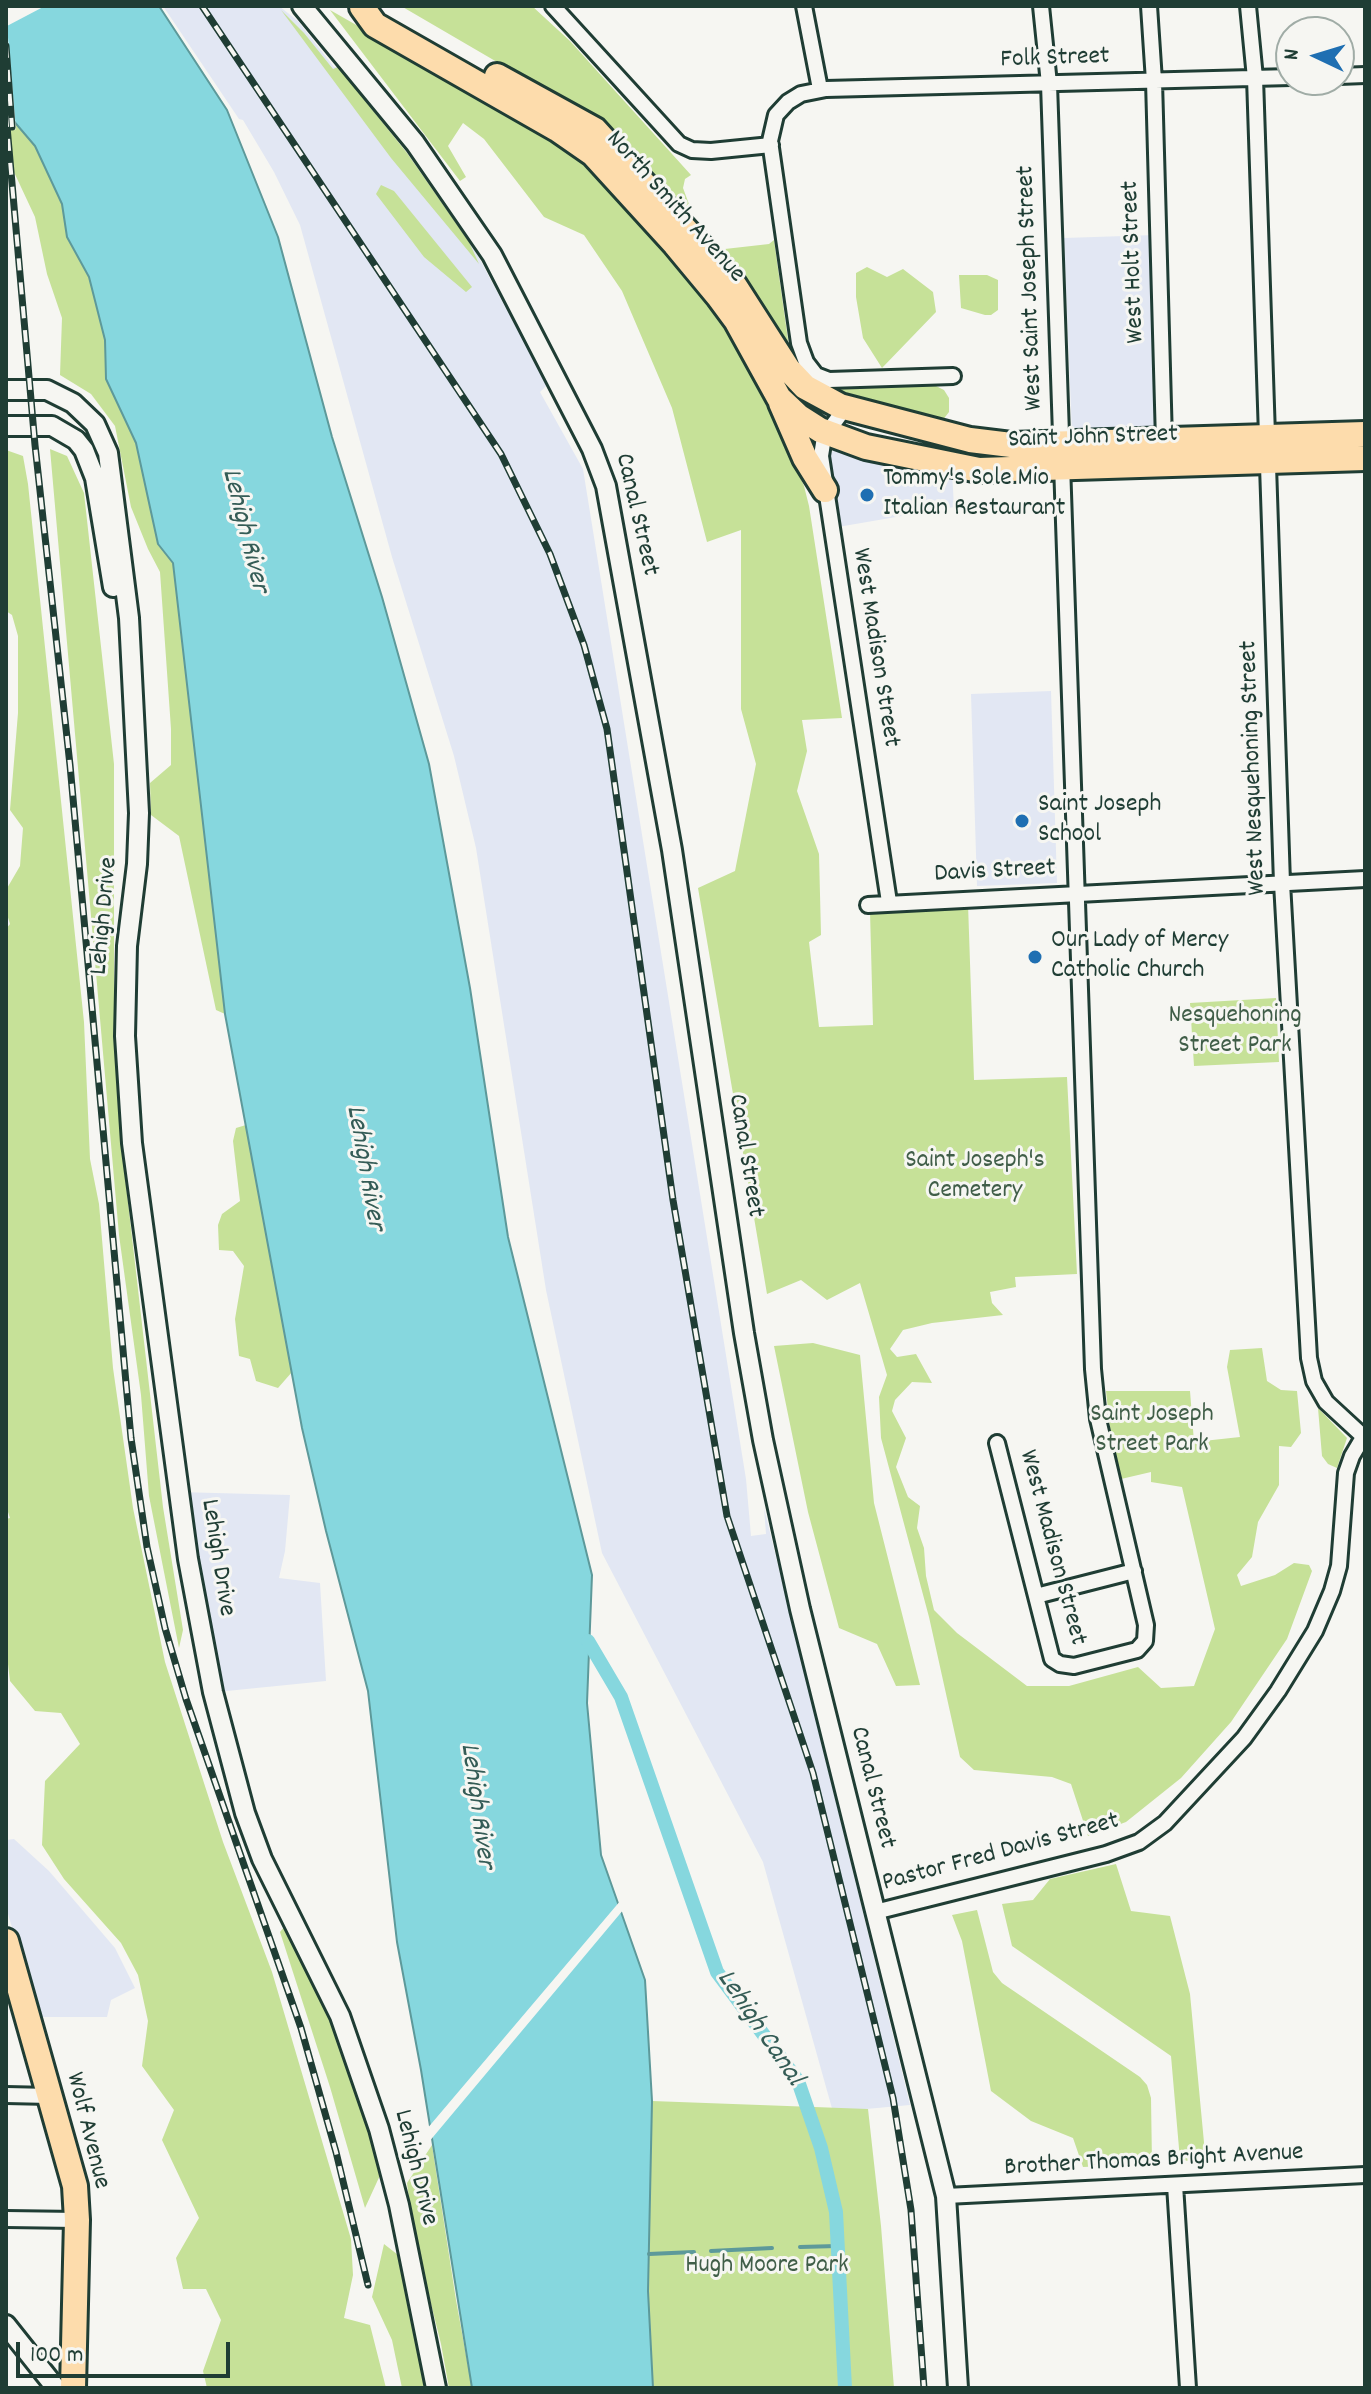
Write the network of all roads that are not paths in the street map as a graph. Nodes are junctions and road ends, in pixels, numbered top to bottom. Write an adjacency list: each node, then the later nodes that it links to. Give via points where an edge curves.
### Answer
1 (302, 6): 38 (street, Canal Street, via 415,143 492,255 594,452 606,486 672,850 763,1440)
2 (361, 6): 16 (main road, North Smith Avenue, via 375,25 593,154 719,297); 17 (main road, North Smith Avenue, via 381,10 595,130 731,280 788,369 812,391)
3 (553, 6): 13 (street, via 684,147 715,151)
4 (804, 6): 12 (street)
5 (1041, 6): 11 (street, West Saint Joseph Street)
6 (1149, 6): 10 (street, West Holt Street)
7 (1248, 6): 9 (street, West Nesquehoning Street)
8 (1275, 77): 9 (street, Folk Street)
9 (1255, 78): 10 (street, Folk Street); 23 (street, West Nesquehoning Street)
10 (1154, 81): 11 (street, Folk Street); 21 (street, West Holt Street)
11 (1049, 84): 12 (street, Folk Street); 22 (street, West Saint Joseph Street)
12 (820, 89): 13 (street, via 782,107)
13 (771, 145): 14 (street, via 800,347 811,370 835,380)
14 (953, 376)
15 (6, 390): 27 (street, Lehigh Drive, via 58,394 82,409 101,434 111,470 129,618)
16 (779, 398): 19 (main road, North Smith Avenue); 26 (main road)
17 (845, 408): 19 (street); 22 (main road, Saint John Street, via 979,441)
18 (6, 426): 27 (street, Lehigh Drive, via 58,429 88,456)
19 (827, 433): 25 (main road, Saint John Street, via 866,447 972,469); 26 (street, West Madison Street, via 821,452)
20 (1365, 434): 23 (main road, Saint John Street)
21 (1164, 441): 22 (main road, Saint John Street); 23 (main road, Saint John Street)
22 (1061, 444): 25 (street, West Saint Joseph Street)
23 (1269, 449): 24 (main road, Saint John Street); 25 (main road, Saint John Street); 29 (street, West Nesquehoning Street)
24 (1365, 458)
25 (1062, 469): 30 (street, West Saint Joseph Street)
26 (825, 490): 31 (street, West Madison Street)
27 (132, 700): 50 (street, Lehigh Drive, via 139,813 125,1036 131,1128 188,1559 213,1692 245,1813 262,1859 340,2016 379,2129)
28 (1365, 879): 29 (street, Davis Street)
29 (1282, 883): 30 (street, Davis Street); 33 (street, West Nesquehoning Street, via 1309,1358 1323,1398)
30 (1076, 892): 31 (street, Davis Street); 35 (street, West Saint Joseph Street, via 1094,1384)
31 (889, 902): 32 (street, Davis Street)
32 (868, 905)
33 (1364, 1436): 38 (street, Pastor Fred Davis Street, via 1346,1473 1336,1580 1315,1631 1244,1738 1165,1823 1139,1842 1106,1854)
34 (997, 1443): 36 (street, West Madison Street)
35 (1134, 1571): 36 (street); 37 (street, West Saint Joseph Street, via 1146,1630 1142,1646 1074,1666)
36 (1036, 1596): 37 (street, West Madison Street, via 1051,1656)
37 (1060, 1664)
38 (875, 1912): 44 (street, Canal Street)
39 (6, 1941): 41 (main road, Wolf Avenue)
40 (6, 2095): 41 (street)
41 (50, 2096): 46 (main road, Wolf Avenue, via 75,2186)
42 (1365, 2175): 43 (street, Brother Thomas Bright Avenue)
43 (1175, 2185): 44 (street, Brother Thomas Bright Avenue); 52 (street)
44 (946, 2196): 51 (street, Canal Street)
45 (6, 2219): 46 (street)
46 (77, 2220): 49 (main road, Wolf Avenue)
47 (6, 2325): 48 (street)
48 (56, 2388)
49 (73, 2388)
50 (436, 2388)
51 (958, 2388)
52 (1188, 2388)

